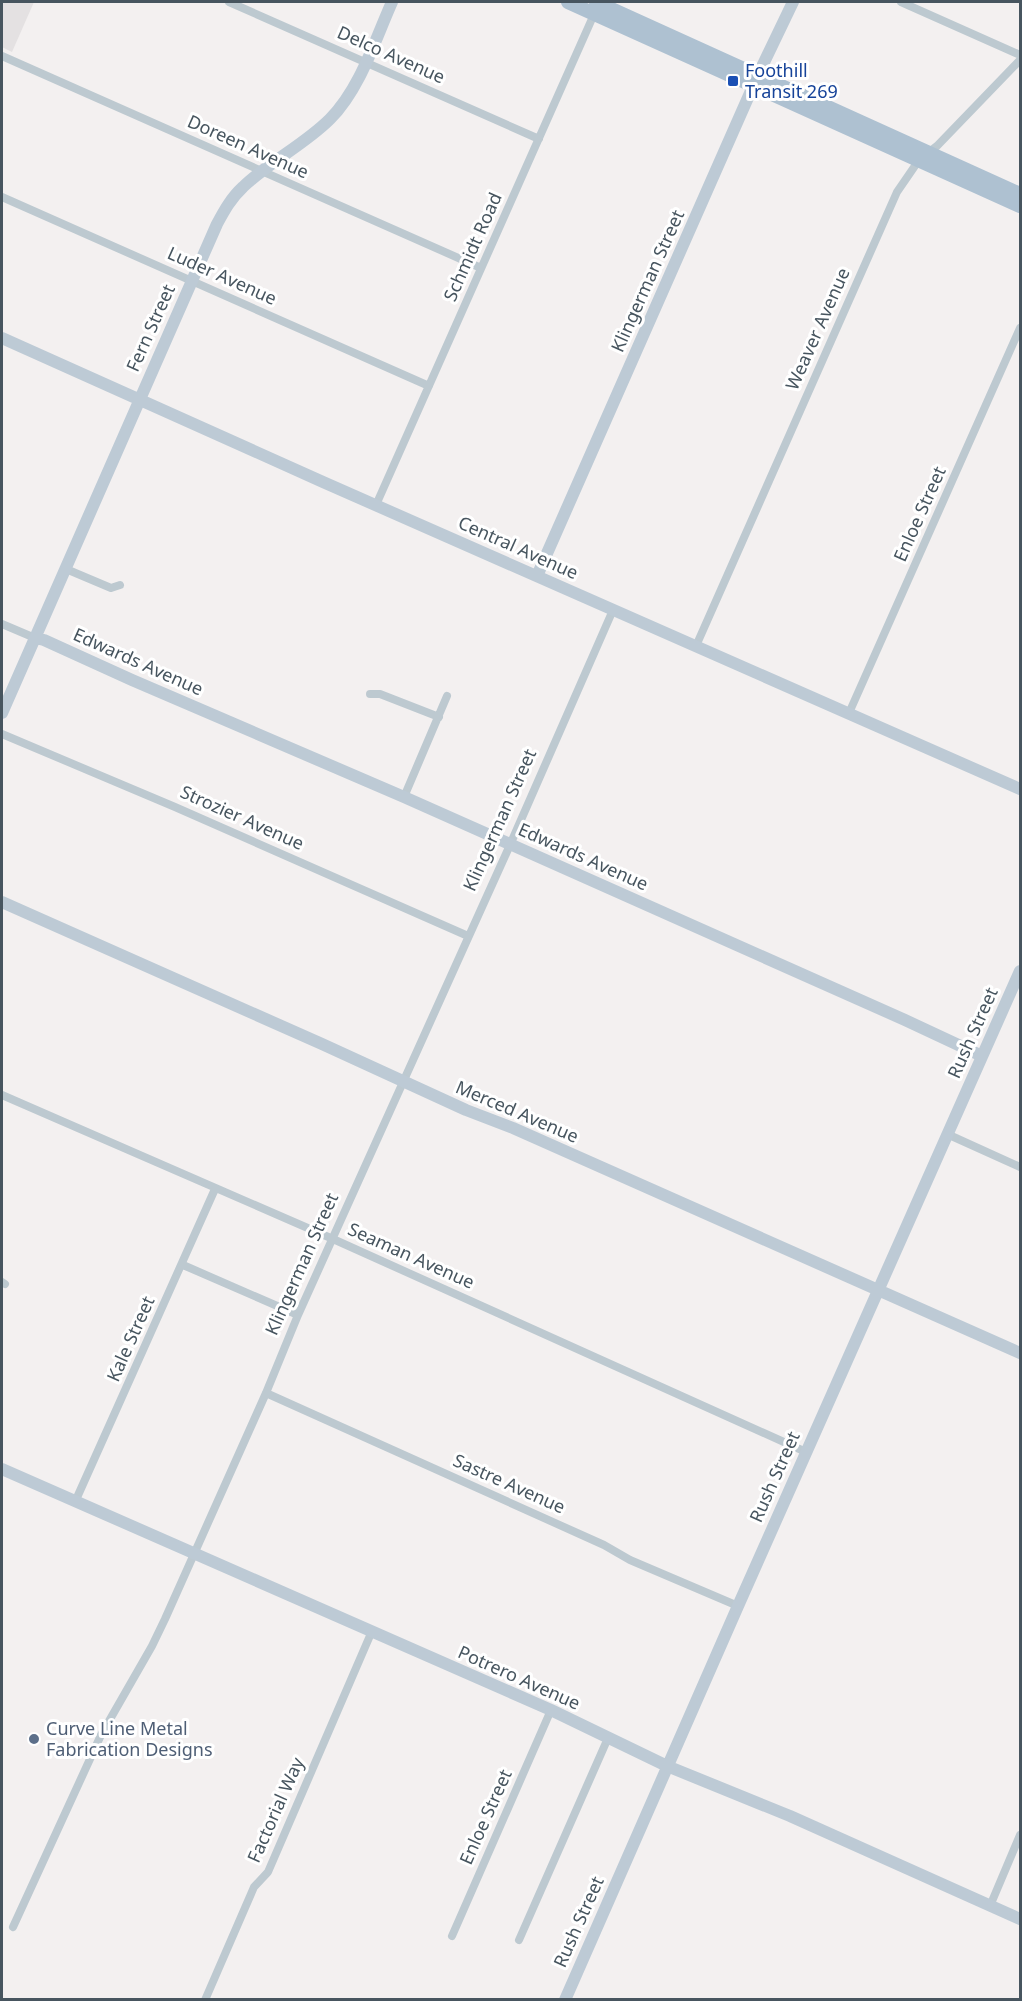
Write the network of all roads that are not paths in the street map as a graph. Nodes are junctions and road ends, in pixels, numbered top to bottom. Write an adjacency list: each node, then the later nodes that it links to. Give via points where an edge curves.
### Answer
1 (229, 2): 10 (street, Delco Avenue)
2 (392, 2): 10 (street, Fern Street)
3 (568, 2): 6 (main road)
4 (793, 2): 11 (street, Klingerman Street)
5 (901, 2): 7 (street)
6 (597, 5): 11 (main road); 12 (street, Schmidt Road)
7 (1020, 55)
8 (2, 56): 14 (street, Doreen Avenue)
9 (1020, 60): 13 (street, Weaver Avenue)
10 (365, 62): 12 (street, Delco Avenue); 14 (street, Fern Street, via 343,106)
11 (756, 80): 13 (main road); 26 (street, Klingerman Street)
12 (539, 139): 18 (street, Schmidt Road)
13 (924, 156): 15 (main road); 17 (main road); 31 (street, Weaver Avenue, via 901,185 883,221)
14 (262, 171): 18 (street, Doreen Avenue); 19 (street, Fern Street, via 228,203)
15 (1020, 194)
16 (2, 197): 19 (street, Luder Avenue)
17 (1020, 206)
18 (481, 268): 22 (street, Schmidt Road)
19 (192, 281): 22 (street, Luder Avenue); 23 (street, Fern Street)
20 (1020, 328): 35 (street, Enloe Street)
21 (2, 338): 23 (street, Central Avenue)
22 (429, 386): 24 (street, Schmidt Road)
23 (139, 399): 24 (street, Central Avenue); 25 (street, Fern Street)
24 (376, 505): 26 (street, Central Avenue)
25 (66, 568): 27 (street, via 111,588); 30 (street, Fern Street)
26 (537, 576): 28 (street, Central Avenue)
27 (120, 585)
28 (613, 610): 31 (street, Central Avenue); 40 (street, Klingerman Street)
29 (2, 624): 30 (street)
30 (35, 638): 34 (street, Fern Street); 39 (street, Edwards Avenue)
31 (696, 646): 35 (street, Central Avenue)
32 (370, 694): 36 (street, via 380,694)
33 (447, 696): 36 (street)
34 (2, 713)
35 (849, 713): 38 (street, Central Avenue)
36 (439, 717): 39 (street)
37 (2, 734): 42 (street, Strozier Avenue)
38 (1020, 789)
39 (404, 797): 40 (street, Edwards Avenue)
40 (510, 845): 42 (street, Klingerman Street); 44 (street, Edwards Avenue)
41 (2, 902): 45 (street, Merced Avenue)
42 (468, 936): 45 (street, Klingerman Street)
43 (1020, 970): 44 (street, Rush Street)
44 (982, 1056): 47 (street, Rush Street)
45 (403, 1082): 50 (street, Klingerman Street); 52 (street, Merced Avenue)
46 (2, 1095): 49 (street, Seaman Avenue)
47 (947, 1134): 48 (street); 52 (street, Rush Street)
48 (1020, 1167)
49 (215, 1189): 50 (street, Seaman Avenue); 51 (street, Kale Street)
50 (333, 1239): 53 (street, Klingerman Street); 56 (street, Seaman Avenue)
51 (183, 1265): 53 (street); 58 (street, Kale Street)
52 (878, 1290): 54 (street, Merced Avenue); 56 (street, Rush Street)
53 (298, 1315): 55 (street, Klingerman Street)
54 (1020, 1353)
55 (266, 1394): 59 (street, Klingerman Street); 60 (street, Sastre Avenue)
56 (806, 1452): 60 (street, Rush Street)
57 (2, 1469): 58 (street, Potrero Avenue)
58 (75, 1502): 59 (street, Potrero Avenue)
59 (195, 1553): 61 (street, Potrero Avenue); 68 (street, Klingerman Street, via 152,1646 101,1736)
60 (738, 1606): 64 (street, Rush Street)
61 (372, 1631): 62 (street, Potrero Avenue); 71 (street, Factorial Way, via 268,1872 254,1887)
62 (551, 1710): 63 (street, Potrero Avenue); 69 (street, Enloe Street)
63 (608, 1738): 64 (street, Potrero Avenue); 70 (street)
64 (667, 1766): 66 (street, Potrero Avenue, via 790,1816); 72 (street, Rush Street)
65 (1020, 1834): 66 (street)
66 (990, 1906): 67 (street, Potrero Avenue)
67 (1020, 1919)
68 (13, 1927)
69 (452, 1936)
70 (519, 1940)
71 (206, 2000)
72 (565, 2000)

